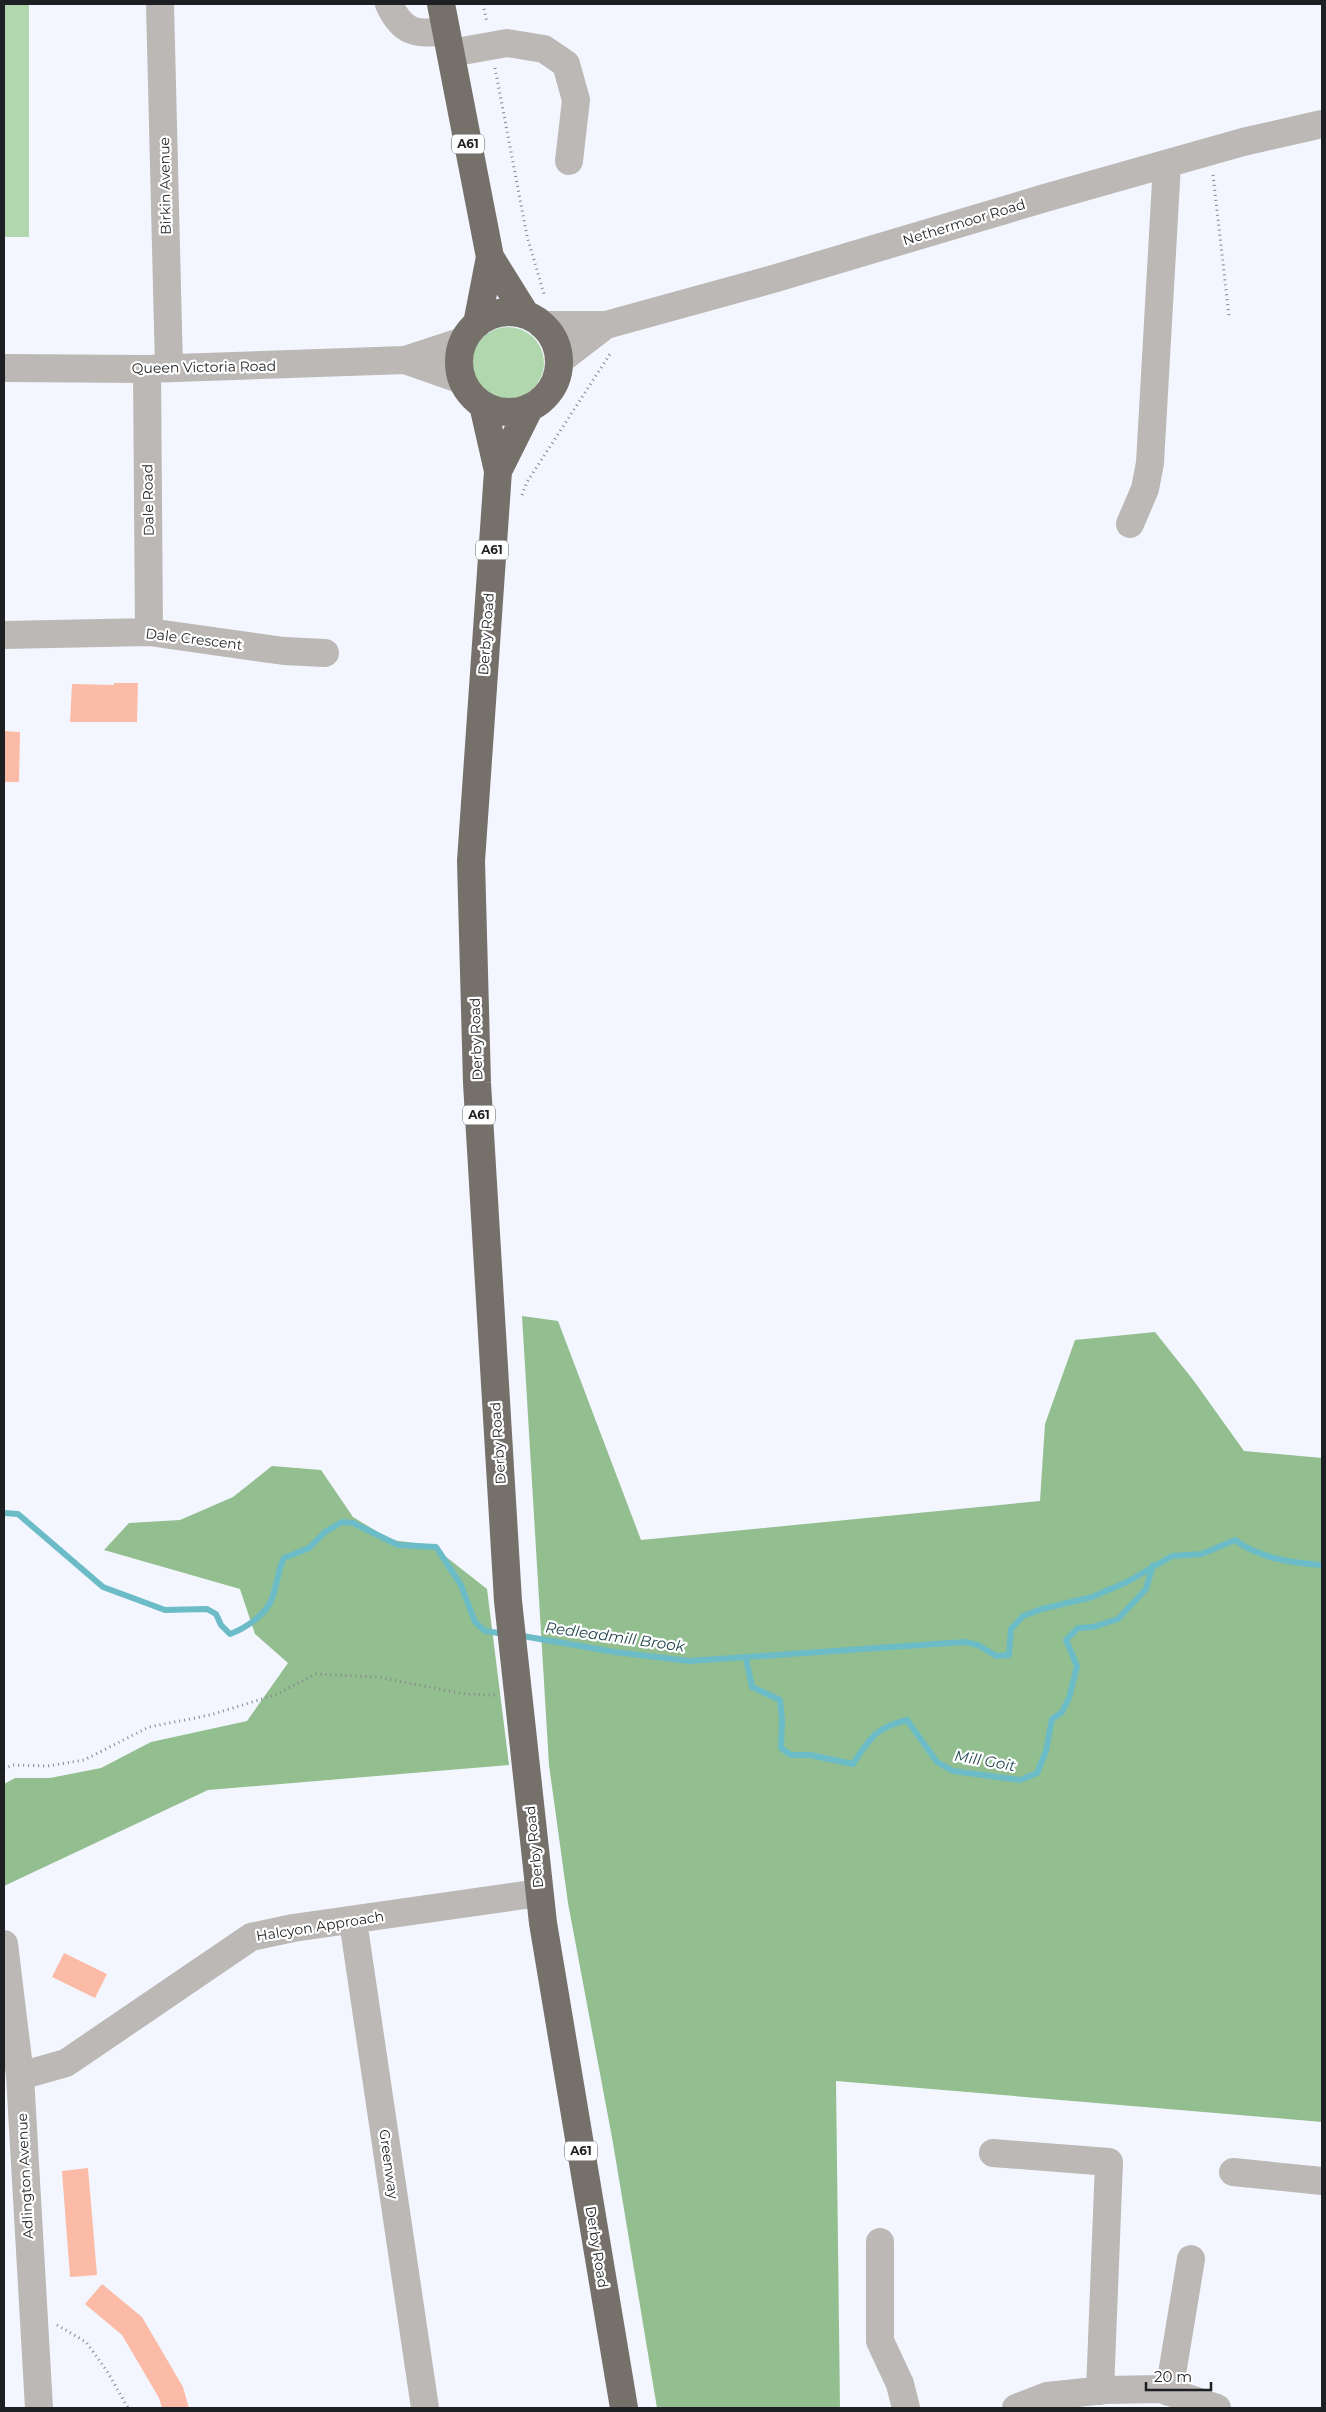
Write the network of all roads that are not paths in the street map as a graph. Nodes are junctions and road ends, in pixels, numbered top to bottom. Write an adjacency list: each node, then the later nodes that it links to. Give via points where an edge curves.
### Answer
1 (160, 4): 15 (street, Birkin Avenue)
2 (389, 4): 4 (street, via 396,20 412,32)
3 (441, 4): 4 (highway, A61)
4 (448, 42): 6 (street, via 491,46 507,43 544,49 566,64 576,100); 8 (highway, A61)
5 (1322, 124): 7 (street, Nethermoor Road)
6 (570, 160)
7 (1167, 164): 10 (street, Nethermoor Road, via 773,279); 20 (street, via 1150,463 1145,489)
8 (490, 257): 9 (highway, A61); 11 (highway, A61)
9 (538, 313): 10 (street, Nethermoor Road); 11 (highway, via 500,313 488,317); 13 (highway, via 554,341)
10 (606, 324): 13 (street, Nethermoor Road)
11 (470, 332): 12 (street, Queen Victoria Road); 16 (highway, via 459,354)
12 (405, 360): 15 (street, Queen Victoria Road); 16 (street, Queen Victoria Road)
13 (559, 360): 18 (highway, via 556,379 546,396)
14 (4, 368): 15 (street, Queen Victoria Road)
15 (158, 368): 21 (street, Dale Road)
16 (462, 380): 17 (highway)
17 (483, 405): 18 (highway, via 498,411 515,412); 19 (highway, Derby Road / A61)
18 (530, 407): 19 (highway, Derby Road / A61)
19 (498, 471): 24 (highway, Derby Road / A61, via 470,861 477,1083 508,1601)
20 (1130, 524)
21 (149, 632): 22 (street, Dale Crescent); 23 (street, Dale Crescent, via 284,650)
22 (4, 635)
23 (325, 652)
24 (539, 1893): 25 (street, Halcyon Approach); 37 (highway, Derby Road / A61)
25 (353, 1921): 27 (street, Halcyon Approach, via 251,1937 66,2063); 36 (street, Greenway)
26 (4, 1944): 27 (street, Adlington Avenue)
27 (20, 2076): 35 (street, Adlington Avenue)
28 (993, 2153): 33 (street, via 1109,2162)
29 (1233, 2172): 30 (street)
30 (1322, 2181)
31 (880, 2242): 38 (street, via 880,2341 900,2384)
32 (1191, 2258): 34 (street)
33 (1096, 2397): 34 (street, via 1161,2389); 39 (street, via 1047,2396)
34 (1178, 2399): 40 (street)
35 (39, 2408)
36 (425, 2408)
37 (624, 2408)
38 (906, 2408)
39 (1016, 2408)
40 (1217, 2408)

